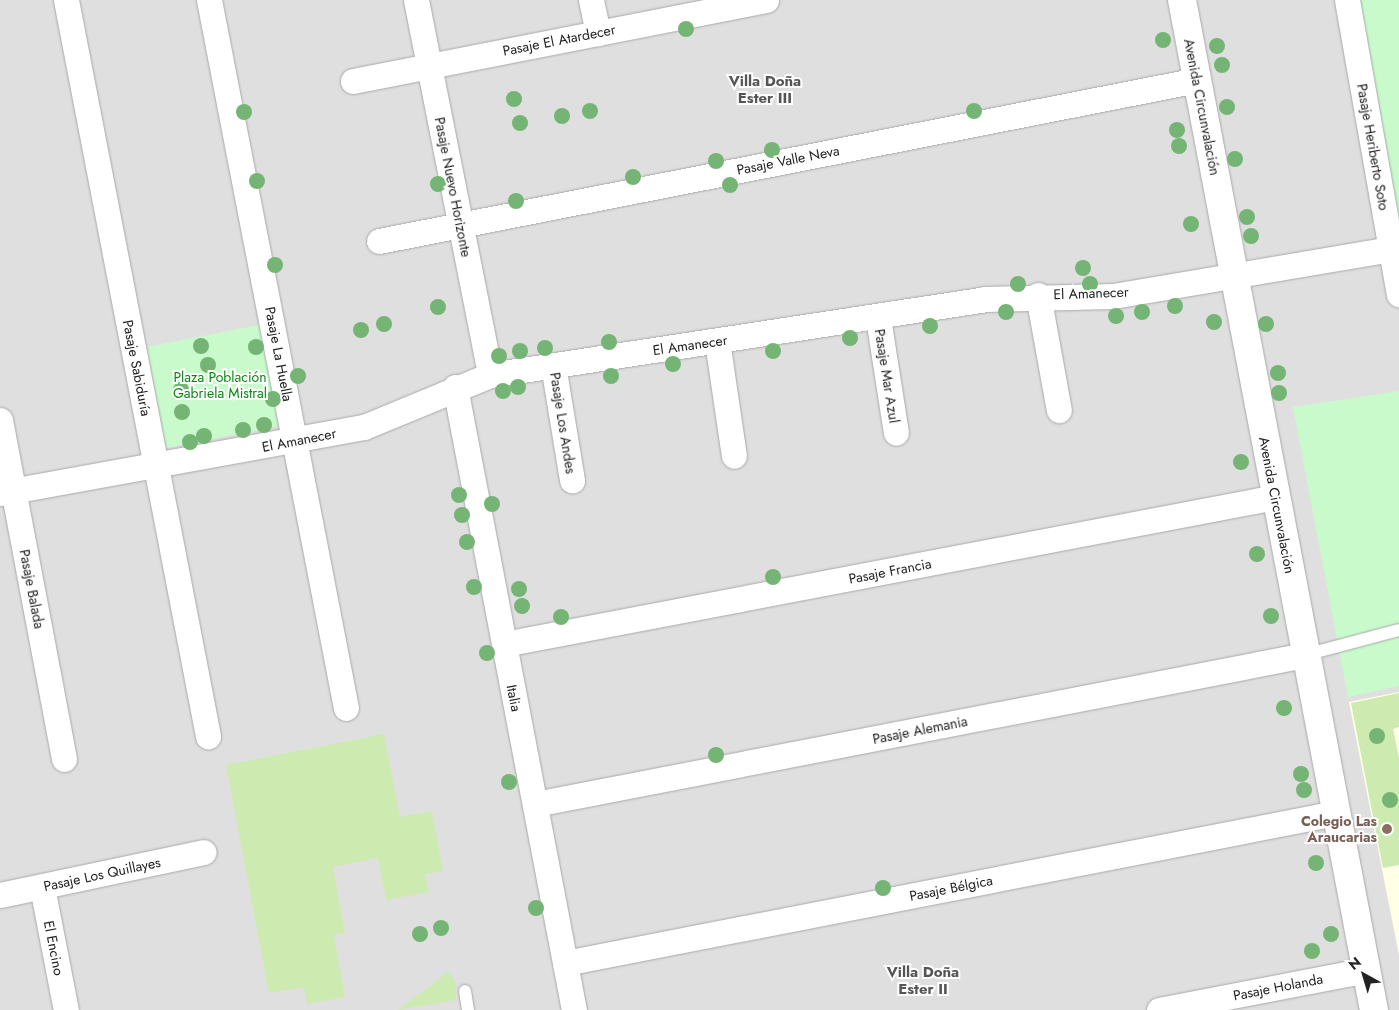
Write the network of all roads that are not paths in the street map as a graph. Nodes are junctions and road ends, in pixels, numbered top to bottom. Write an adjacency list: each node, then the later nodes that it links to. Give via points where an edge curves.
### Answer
1 (66, 0): 28 (street, Pasaje Sabiduría)
2 (209, 0): 26 (street, Pasaje La Huella)
3 (416, 0): 9 (street, Pasaje Nuevo Horizonte)
4 (592, 0): 8 (street)
5 (766, 0): 8 (street, Pasaje El Atardecer)
6 (1182, 0): 10 (street, Avenida Circunvalación)
7 (1347, 0): 14 (street, Pasaje Heriberto Soto)
8 (598, 33): 9 (street, Pasaje El Atardecer)
9 (429, 66): 11 (street, Pasaje El Atardecer); 12 (street, Pasaje Nuevo Horizonte)
10 (1197, 80): 12 (street, Pasaje Valle Neva); 15 (street, Avenida Circunvalación)
11 (353, 81)
12 (460, 225): 13 (street, Pasaje Valle Neva); 21 (street, Pasaje Nuevo Horizonte)
13 (380, 241)
14 (1395, 247): 15 (street, El Amanecer); 17 (street, Pasaje Heriberto Soto)
15 (1235, 278): 16 (street, El Amanecer, via 1113,296); 31 (street, Avenida Circunvalación)
16 (1038, 294): 18 (street, El Amanecer); 23 (street)
17 (1399, 294)
18 (878, 318): 19 (street, El Amanecer); 25 (street, Pasaje Mar Azul)
19 (717, 341): 20 (street, El Amanecer); 27 (street)
20 (553, 365): 21 (street, El Amanecer); 29 (street, Pasaje Los Andes)
21 (490, 375): 22 (street, El Amanecer)
22 (454, 387): 26 (street, El Amanecer, via 364,427); 33 (street, Italia)
23 (1059, 410)
24 (0, 420): 30 (street, Pasaje Balada)
25 (896, 434)
26 (296, 441): 28 (street, El Amanecer); 35 (street, Pasaje La Huella)
27 (734, 456)
28 (155, 463): 30 (street, El Amanecer); 36 (street, Pasaje Sabiduría)
29 (572, 480)
30 (7, 492): 37 (street, Pasaje Balada)
31 (1275, 497): 33 (street, Pasaje Francia); 34 (street, Avenida Circunvalación)
32 (1399, 630): 34 (lane)
33 (504, 644): 38 (street, Italia)
34 (1305, 655): 38 (street, Pasaje Alemania); 39 (street, Avenida Circunvalación)
35 (346, 708)
36 (208, 736)
37 (64, 759)
38 (535, 804): 43 (street, Italia)
39 (1336, 813): 43 (street, Pasaje Bélgica); 44 (street, Avenida Circunvalación)
40 (204, 852): 41 (street, Pasaje Los Quillayes)
41 (42, 886): 42 (street, Pasaje Los Quillayes); 46 (street, El Encino)
42 (0, 895)
43 (565, 963): 48 (street, Italia)
44 (1366, 970): 49 (street, Pasaje Holanda); 50 (street, Avenida Circunvalación)
45 (465, 991): 47 (lane)
46 (66, 1010)
47 (468, 1010)
48 (574, 1010)
49 (1159, 1010)
50 (1374, 1010)

